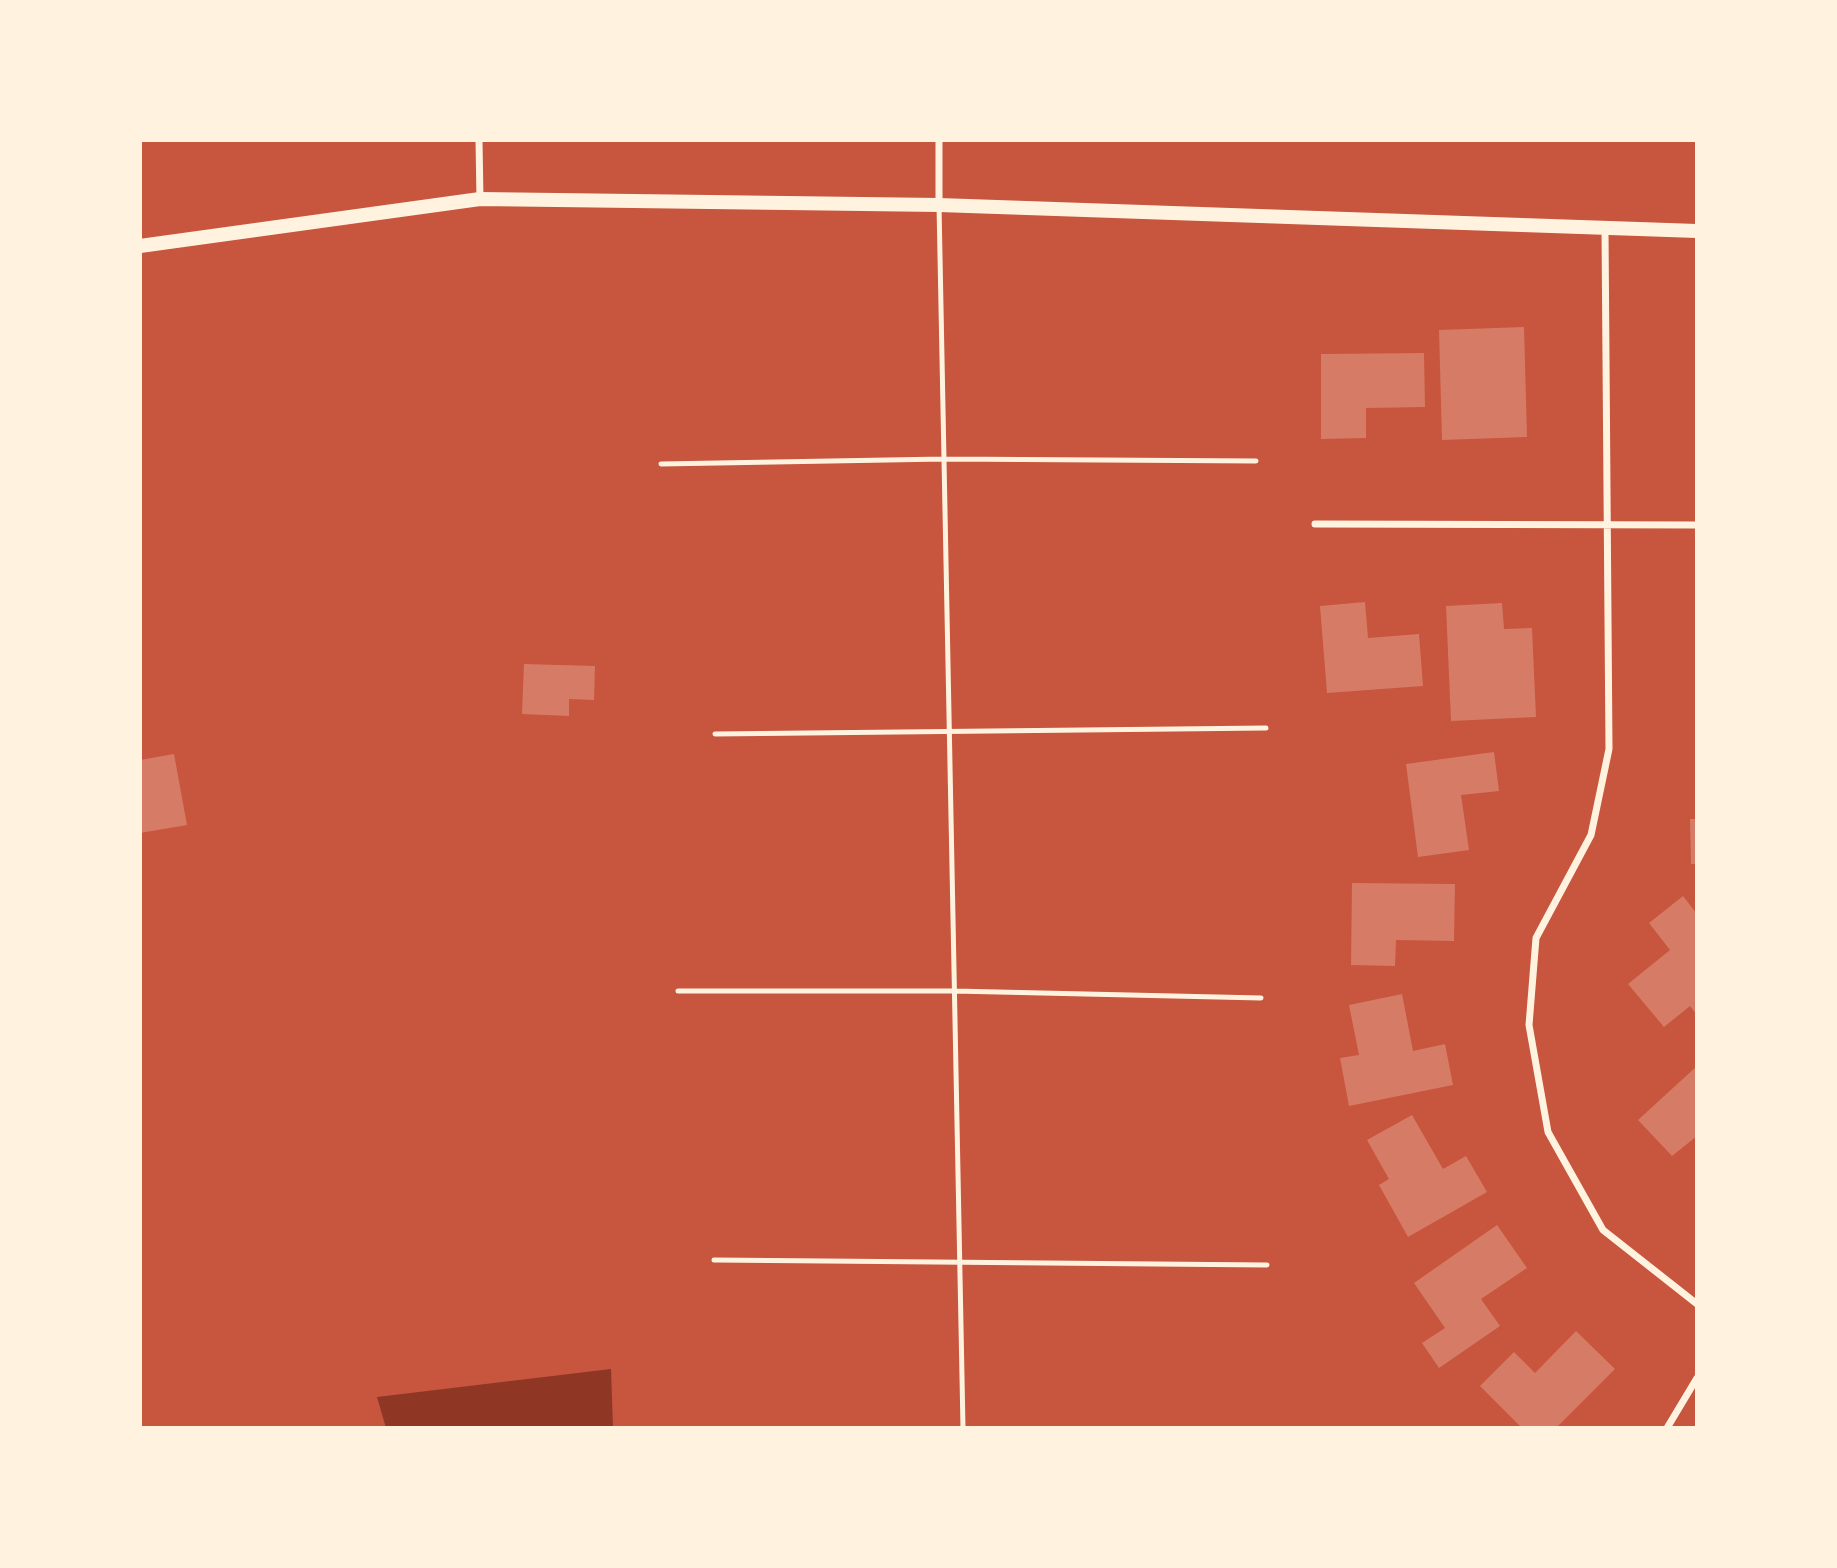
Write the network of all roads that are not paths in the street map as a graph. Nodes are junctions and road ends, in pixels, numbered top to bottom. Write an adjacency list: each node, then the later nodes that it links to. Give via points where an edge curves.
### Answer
1 (479, 140): 3 (street)
2 (939, 140): 4 (street)
3 (480, 199): 4 (main road); 7 (main road)
4 (939, 205): 5 (main road); 8 (lane)
5 (1605, 230): 6 (main road); 12 (street)
6 (1697, 231)
7 (140, 246)
8 (944, 459): 9 (lane); 10 (lane); 15 (lane)
9 (1256, 461)
10 (661, 464)
11 (1315, 524): 12 (street)
12 (1608, 525): 13 (street); 23 (street, via 1609,749 1591,835 1536,938 1529,1025 1548,1132 1603,1230)
13 (1697, 526)
14 (1266, 728): 15 (lane)
15 (949, 731): 16 (lane); 18 (lane)
16 (715, 734)
17 (678, 991): 18 (lane)
18 (954, 991): 19 (lane); 21 (lane)
19 (1261, 998)
20 (714, 1260): 21 (lane)
21 (960, 1261): 22 (lane); 25 (lane)
22 (1267, 1265)
23 (1697, 1304)
24 (1697, 1378): 26 (street)
25 (963, 1428)
26 (1667, 1428)

